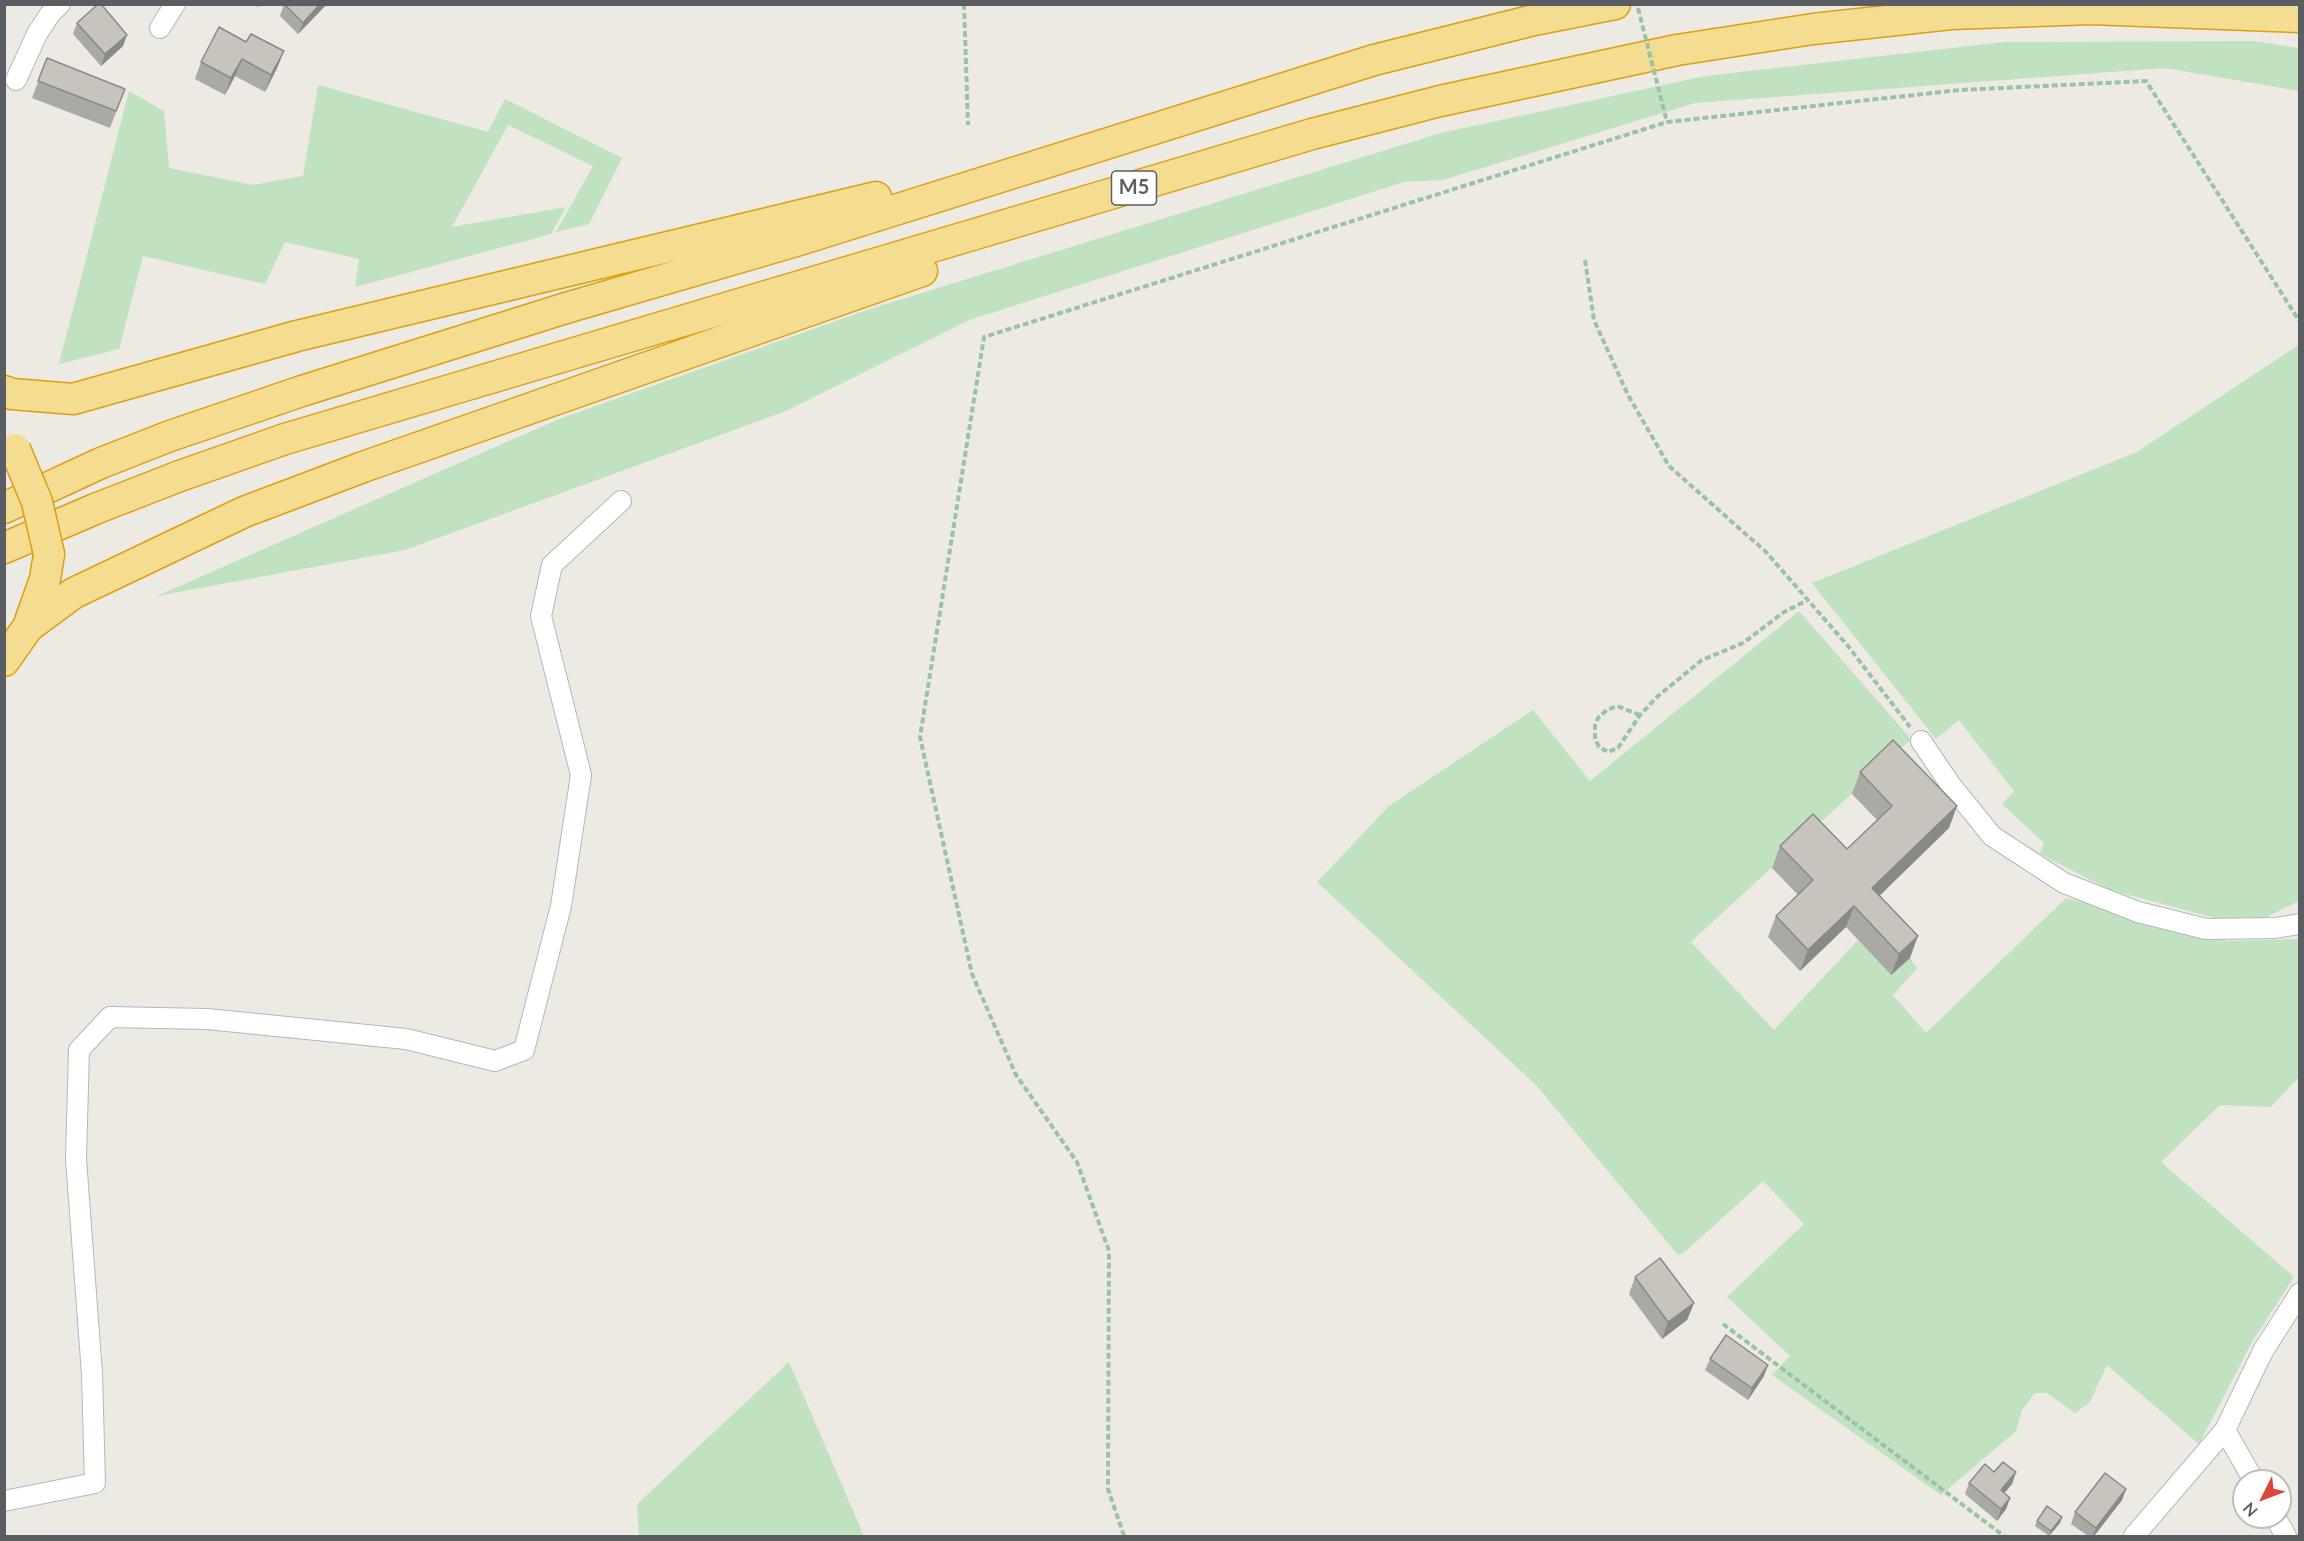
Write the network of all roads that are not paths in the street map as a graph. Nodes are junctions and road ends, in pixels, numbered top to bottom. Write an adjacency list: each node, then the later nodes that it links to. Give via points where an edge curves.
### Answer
1 (60, 4): 6 (street, via 37,34)
2 (175, 4): 5 (street)
3 (1626, 6): 7 (highway, M5, via 1534,20 1374,60)
4 (2300, 17): 8 (highway, M5, via 2091,9 1952,14 1813,29 1572,71)
5 (160, 28)
6 (16, 80)
7 (1156, 129): 9 (highway, via 297,336 73,399); 12 (highway, M5, via 302,391 101,463)
8 (1312, 134): 13 (highway, M5, via 285,439 126,497); 14 (highway, via 244,512 74,593)
9 (4, 391)
10 (10, 441): 14 (highway, bridge, via 37,502 49,554 45,579)
11 (621, 501): 21 (street, via 552,565 541,616 581,776 561,906 524,1050 495,1061 406,1039 207,1019 111,1017 79,1050 76,1159 92,1374 95,1484)
12 (4, 508)
13 (4, 548)
14 (28, 627): 15 (highway)
15 (4, 661)
16 (1921, 741): 17 (street, via 1992,836 2064,883 2138,912 2206,929)
17 (2300, 924)
18 (2300, 1293): 19 (street, via 2262,1352)
19 (2225, 1430): 20 (street); 22 (street)
20 (2247, 1469)
21 (4, 1501)
22 (2134, 1536)

